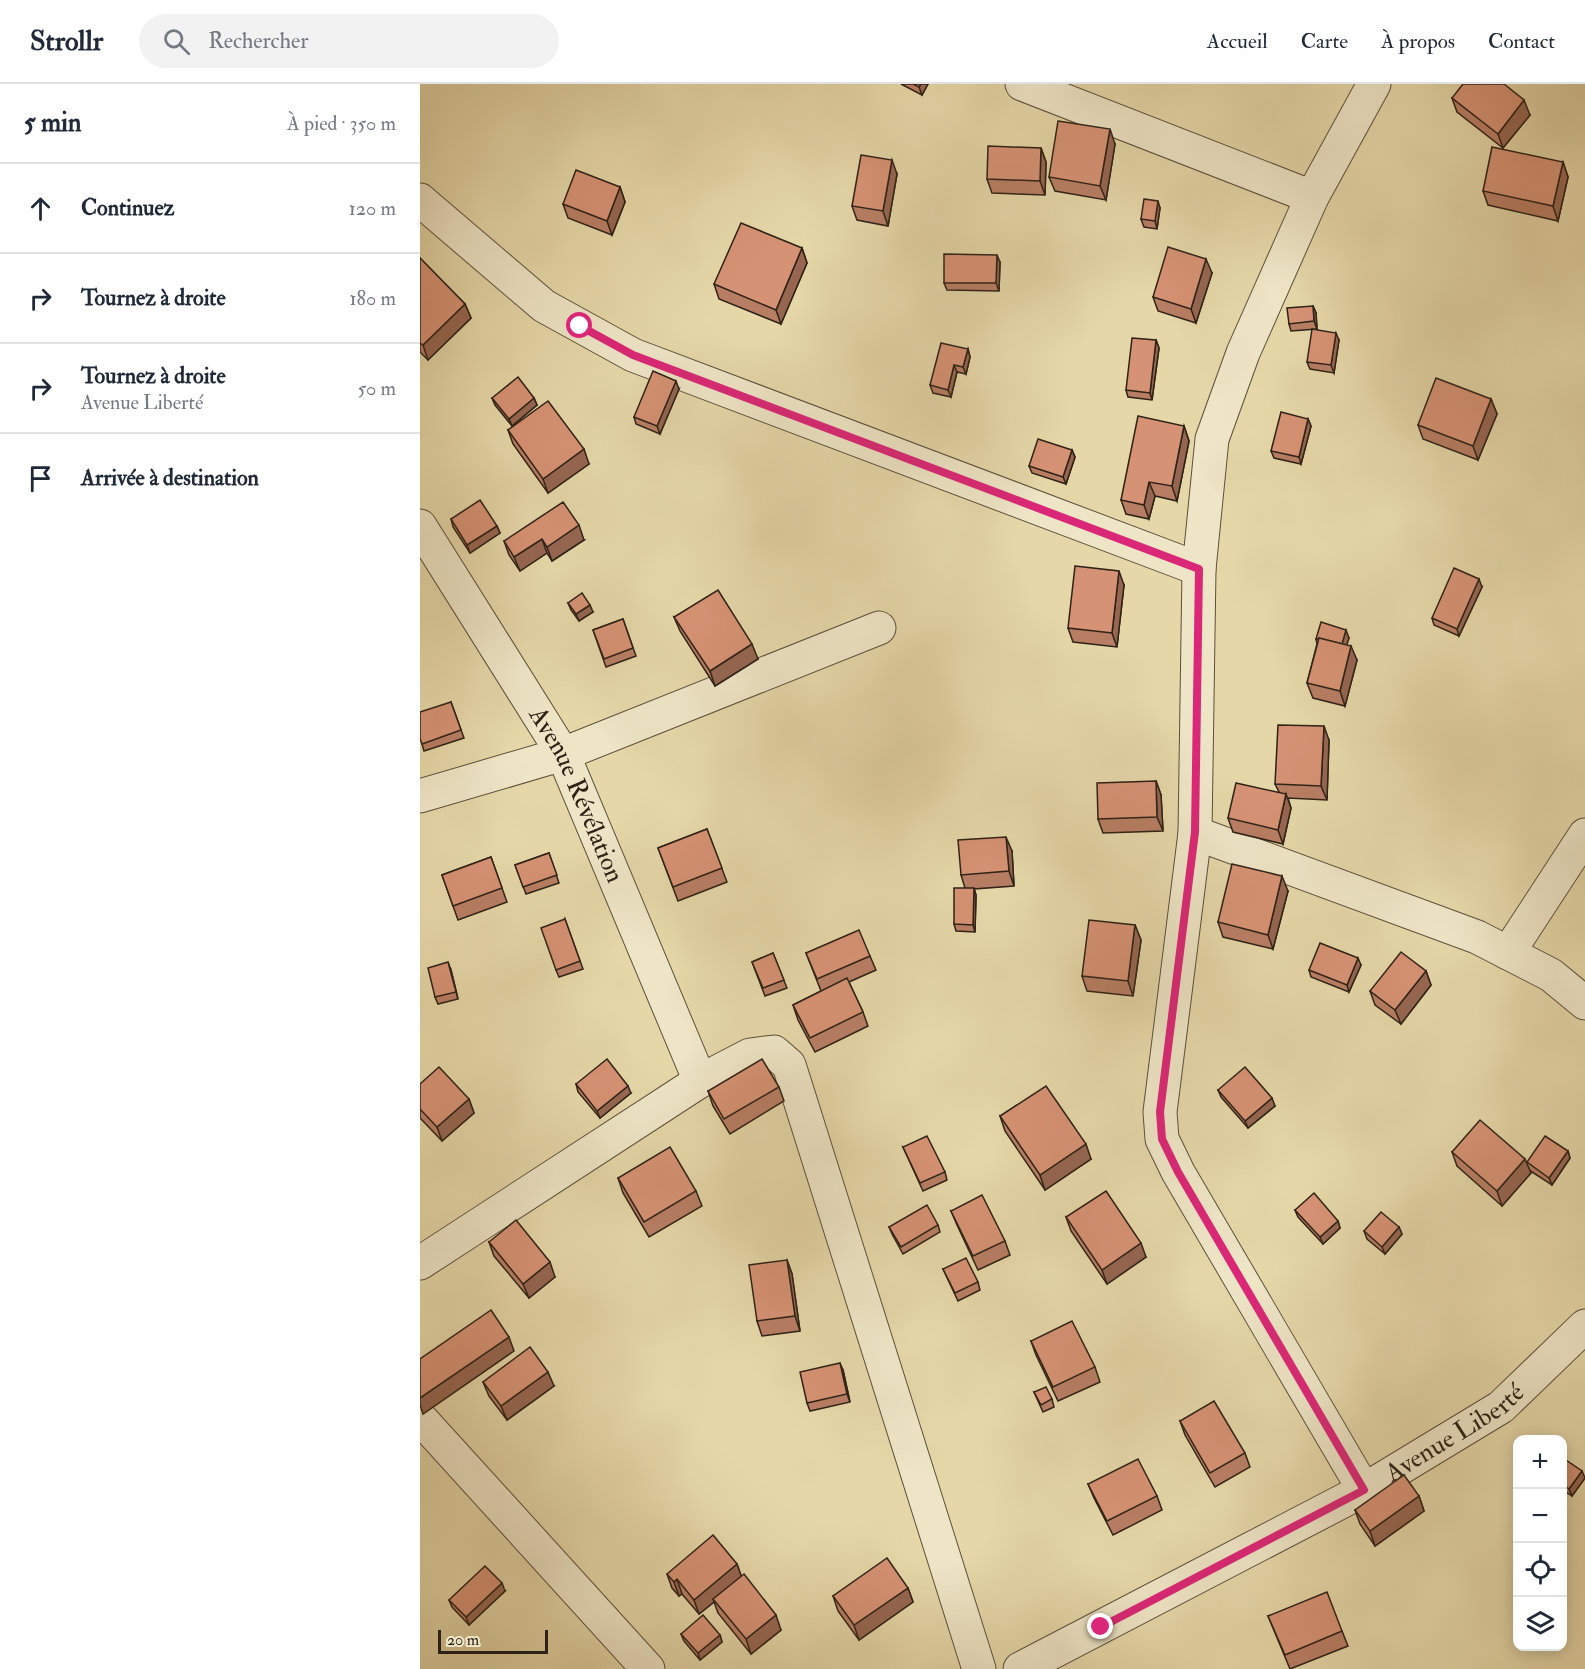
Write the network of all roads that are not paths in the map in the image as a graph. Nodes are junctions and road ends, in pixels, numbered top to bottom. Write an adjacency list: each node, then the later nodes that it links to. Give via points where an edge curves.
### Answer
1 (1022, 84): 3 (street)
2 (1374, 84): 3 (street)
3 (1312, 197): 6 (street, via 1243,353 1212,439)
4 (420, 200): 6 (street, via 544,306 633,355)
5 (420, 526): 8 (street, Avenue Révélation)
6 (1199, 569): 10 (street)
7 (879, 628): 8 (street)
8 (563, 754): 9 (street); 14 (street, Avenue Révélation)
9 (420, 796)
10 (1195, 832): 12 (street, via 1477,937); 18 (street, via 1160,1112 1162,1139)
11 (1585, 835): 12 (street)
12 (1508, 953): 13 (street, via 1551,975)
13 (1585, 1003)
14 (700, 1081): 15 (street); 20 (street, via 750,1055 774,1052 789,1065)
15 (420, 1263)
16 (1585, 1326): 18 (street, Avenue Liberté, via 1501,1407)
17 (420, 1418): 19 (street)
18 (1364, 1490): 21 (street, Avenue Liberté)
19 (648, 1669)
20 (979, 1669)
21 (1020, 1669)

